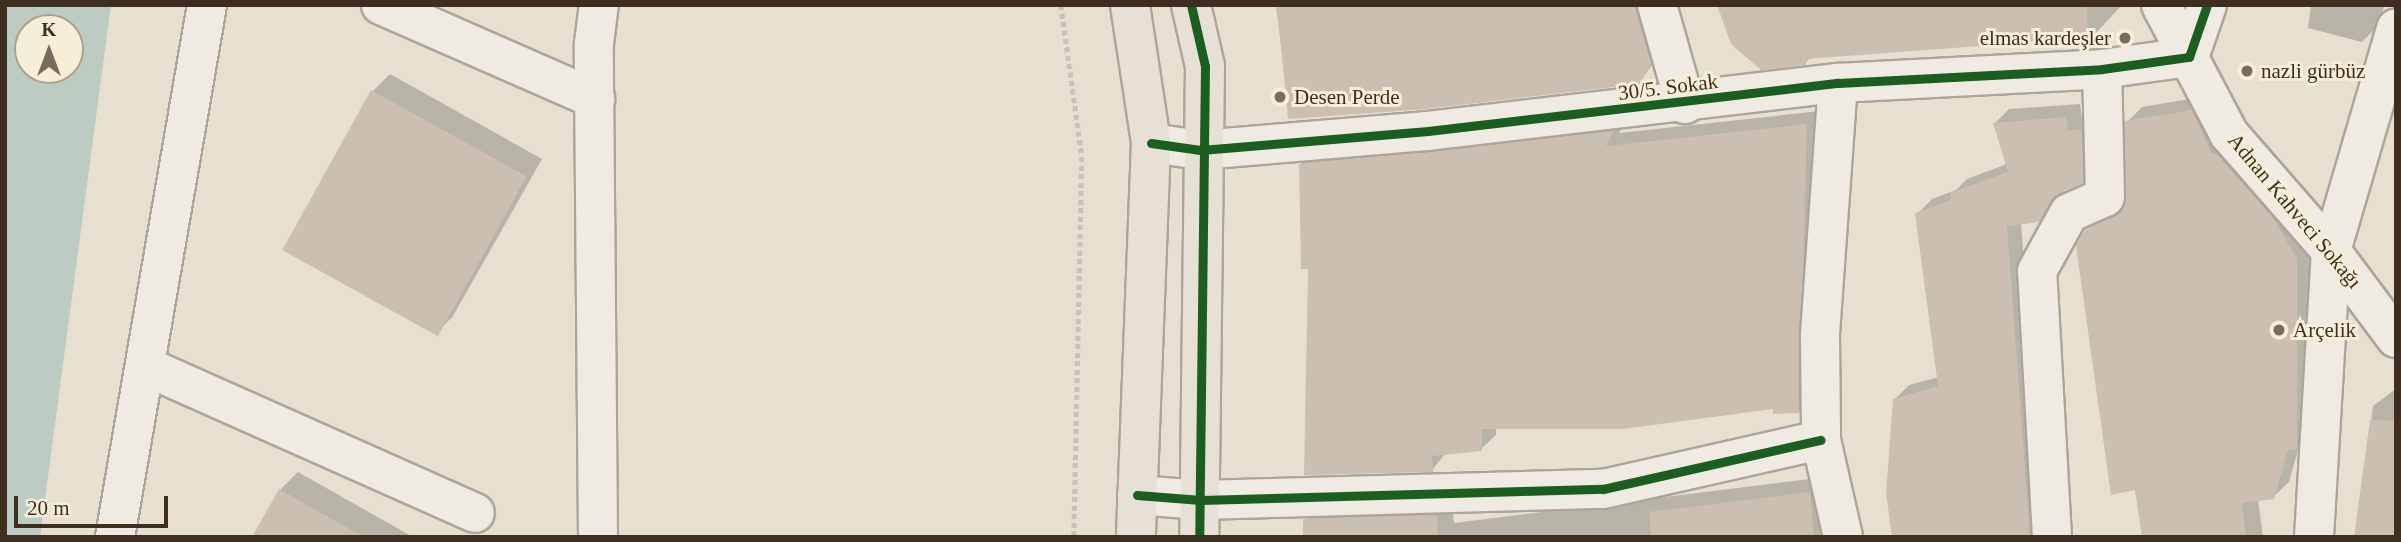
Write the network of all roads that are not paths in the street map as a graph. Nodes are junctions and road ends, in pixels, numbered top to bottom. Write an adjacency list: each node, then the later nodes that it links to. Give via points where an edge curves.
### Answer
1 (207, 5): 19 (street)
2 (381, 5): 13 (street)
3 (599, 5): 13 (street)
4 (1130, 5): 15 (main road)
5 (1191, 5): 16 (main road, via 1205,66)
6 (1657, 5): 14 (street)
7 (2161, 5): 10 (street, Adnan Kahveci Sokağı)
8 (2207, 5): 10 (street)
9 (2396, 28): 17 (street)
10 (2189, 57): 11 (street, 30/5. Sokak); 17 (street, Adnan Kahveci Sokağı, via 2229,134)
11 (2102, 69): 12 (street, 30/5. Sokak); 28 (street, via 2105,197 2069,213 2037,271)
12 (1838, 83): 14 (street, 30/5. Sokak); 20 (street, via 1819,336)
13 (594, 99): 25 (street)
14 (1685, 104): 16 (street, 30/5. Sokak)
15 (1151, 143): 16 (street, 30/5. Sokak); 21 (main road)
16 (1201, 150): 23 (main road)
17 (2331, 251): 18 (street, Adnan Kahveci Sokağı); 29 (street)
18 (2396, 338)
19 (145, 366): 22 (street); 24 (street)
20 (1822, 440): 23 (street, via 1603,489); 27 (street)
21 (1137, 495): 23 (street); 26 (main road)
22 (475, 513)
23 (1200, 518)
24 (115, 537)
25 (598, 537)
26 (1136, 537)
27 (1843, 537)
28 (2052, 537)
29 (2314, 537)

